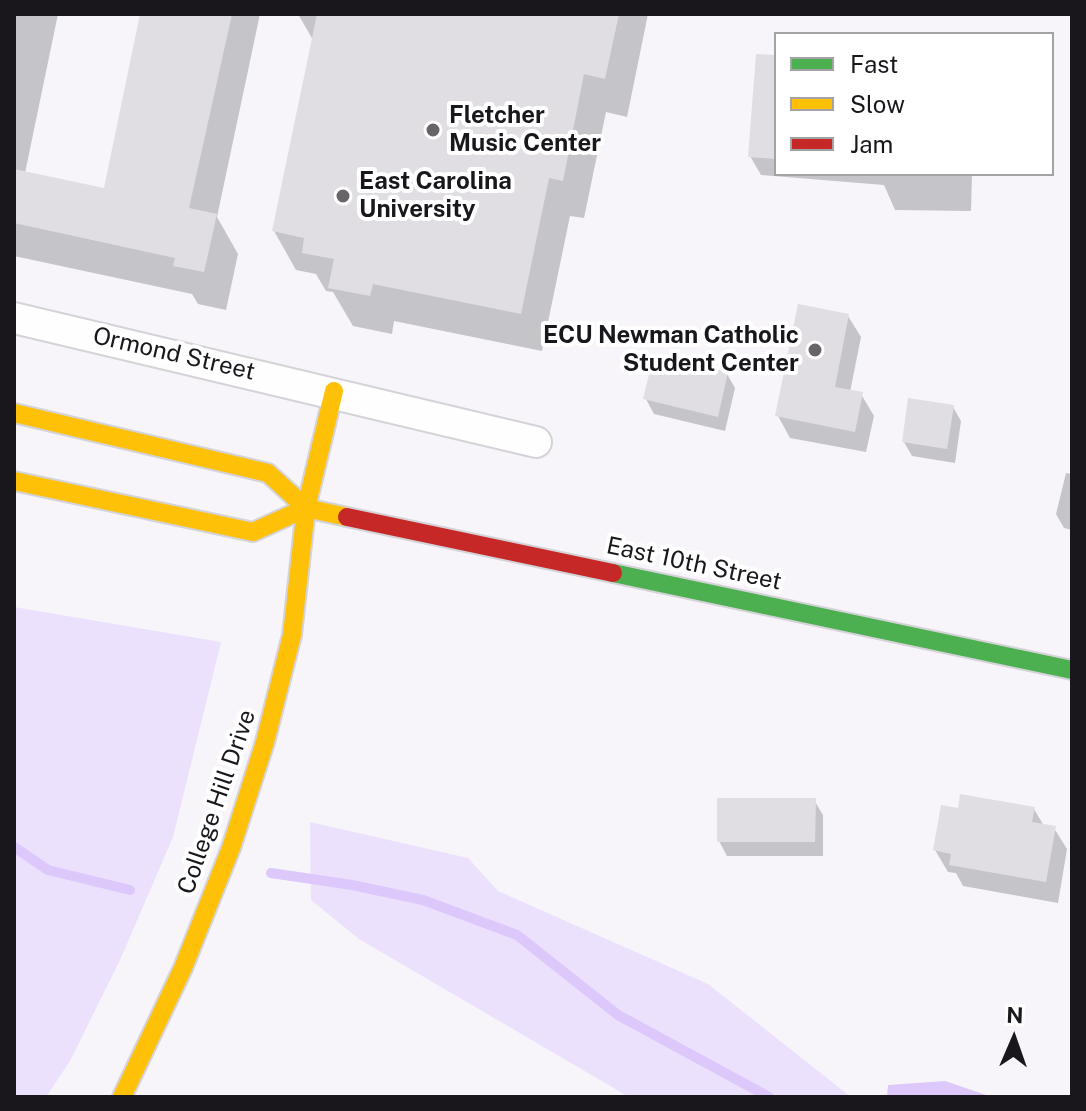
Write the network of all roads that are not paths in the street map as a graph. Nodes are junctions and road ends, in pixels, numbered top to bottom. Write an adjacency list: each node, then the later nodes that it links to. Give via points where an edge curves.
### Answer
1 (14, 318): 2 (street, Ormond Street)
2 (334, 391): 4 (street, Ormond Street, via 373,405); 6 (main road)
3 (14, 413): 6 (main road, via 268,473)
4 (536, 442)
5 (14, 481): 6 (main road, via 253,532)
6 (306, 508): 7 (main road, East 10th Street); 8 (main road, College Hill Drive, via 292,635 265,742 231,848 188,955)
7 (1072, 670)
8 (122, 1097)

